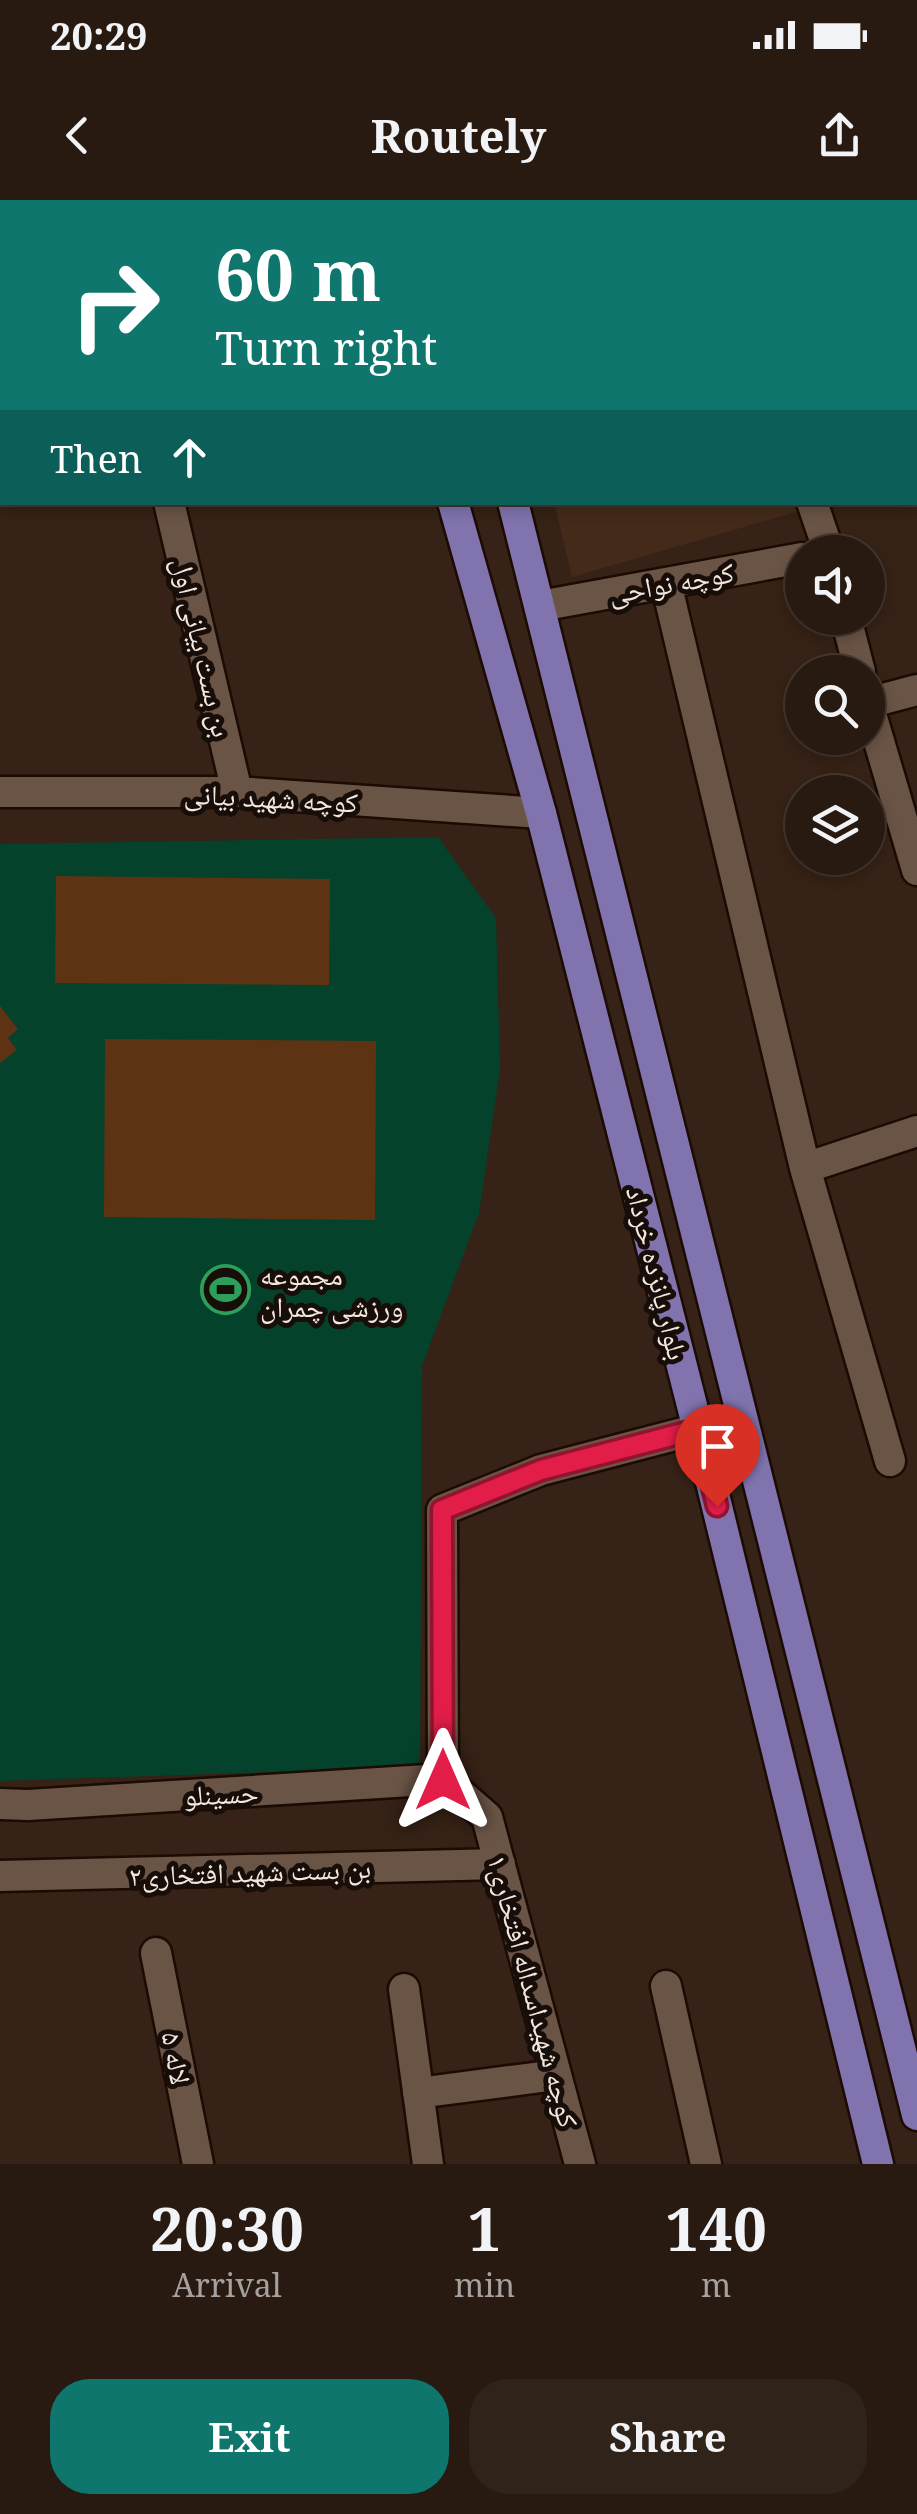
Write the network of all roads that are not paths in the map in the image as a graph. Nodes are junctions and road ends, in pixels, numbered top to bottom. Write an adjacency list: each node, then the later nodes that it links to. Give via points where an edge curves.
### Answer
1 (170, 505): 13 (street, بن بست بیانی اول)
2 (454, 505): 14 (main road, بلوار پانزده خرداد)
3 (513, 505): 8 (main road, بلوار پانزده خرداد)
4 (813, 505): 5 (street)
5 (823, 535)
6 (785, 561): 7 (street, کوچه نواحی)
7 (666, 583): 8 (street, کوچه نواحی); 17 (street)
8 (540, 606): 29 (main road, بلوار پانزده خرداد)
9 (917, 690): 10 (street)
10 (885, 699)
11 (883, 755): 15 (street)
12 (0, 792): 13 (street, کوچه شهید بیانی)
13 (237, 792): 14 (street, کوچه شهید بیانی)
14 (542, 813): 18 (main road, بلوار پانزده خرداد)
15 (917, 870)
16 (917, 1131): 17 (street)
17 (805, 1168): 19 (street)
18 (698, 1429): 20 (street, via 541,1470 442,1510); 34 (main road, بلوار پانزده خرداد)
19 (890, 1462)
20 (443, 1780): 21 (street, حسینلو); 22 (street, کوچه شهیداسداله افتخاری۱, via 488,1817)
21 (0, 1804)
22 (500, 1864): 23 (street, بن بست شهید افتخاری۲); 27 (street, کوچه شهیداسداله افتخاری۱)
23 (0, 1876)
24 (156, 1953): 30 (street, لاله ۵)
25 (666, 1986): 33 (street)
26 (404, 1989): 28 (street)
27 (556, 2074): 28 (street); 32 (street, کوچه شهیداسداله افتخاری۱)
28 (418, 2093): 31 (street)
29 (917, 2114)
30 (198, 2164)
31 (428, 2164)
32 (580, 2164)
33 (706, 2164)
34 (878, 2164)

